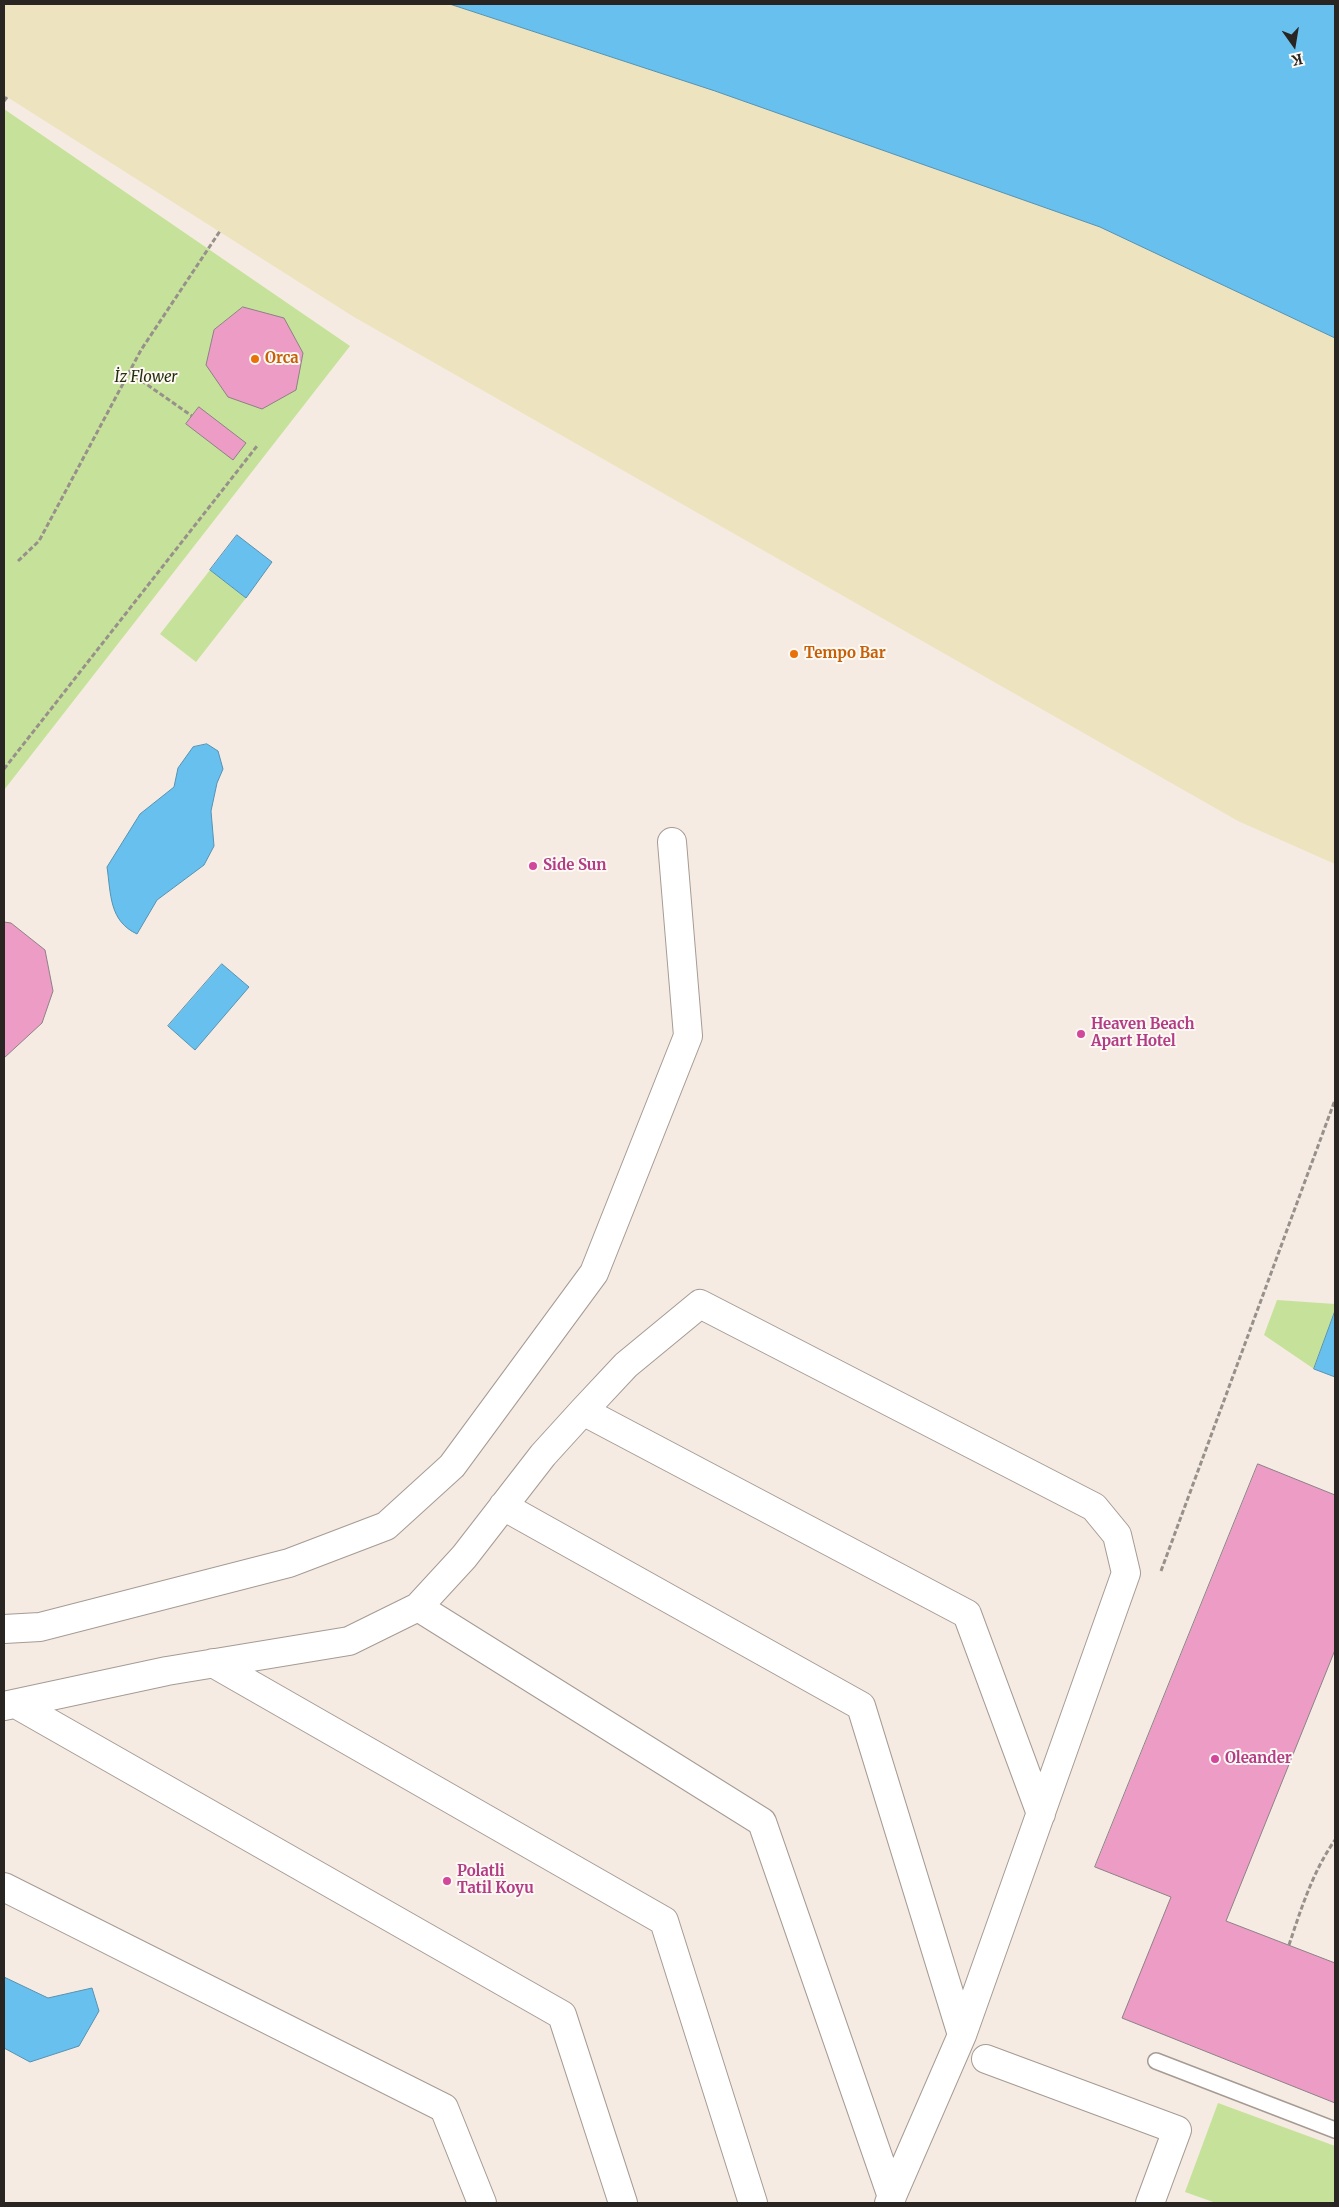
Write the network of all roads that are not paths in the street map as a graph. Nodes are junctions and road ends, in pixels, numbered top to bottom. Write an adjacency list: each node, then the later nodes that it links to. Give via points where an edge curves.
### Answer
1 (672, 842): 5 (street, via 688,1036 594,1274 452,1466 386,1526 289,1563 40,1627)
2 (583, 1411): 3 (street); 8 (street, via 967,1614); 8 (street, via 626,1365 700,1304 1094,1507 1117,1536 1126,1573)
3 (503, 1506): 4 (street, via 464,1557); 10 (street, via 861,1706)
4 (418, 1607): 6 (street, via 349,1640); 14 (street, via 762,1822)
5 (4, 1629)
6 (213, 1663): 7 (street); 17 (street, via 664,1921)
7 (10, 1705): 16 (street, via 562,2015)
8 (1041, 1814): 10 (street)
9 (4, 1887): 15 (street, via 444,2108)
10 (962, 2035): 14 (street)
11 (986, 2059): 18 (street, via 1177,2130)
12 (1156, 2061): 13 (lane)
13 (1335, 2130)
14 (891, 2200)
15 (482, 2203)
16 (623, 2203)
17 (754, 2203)
18 (1150, 2203)

